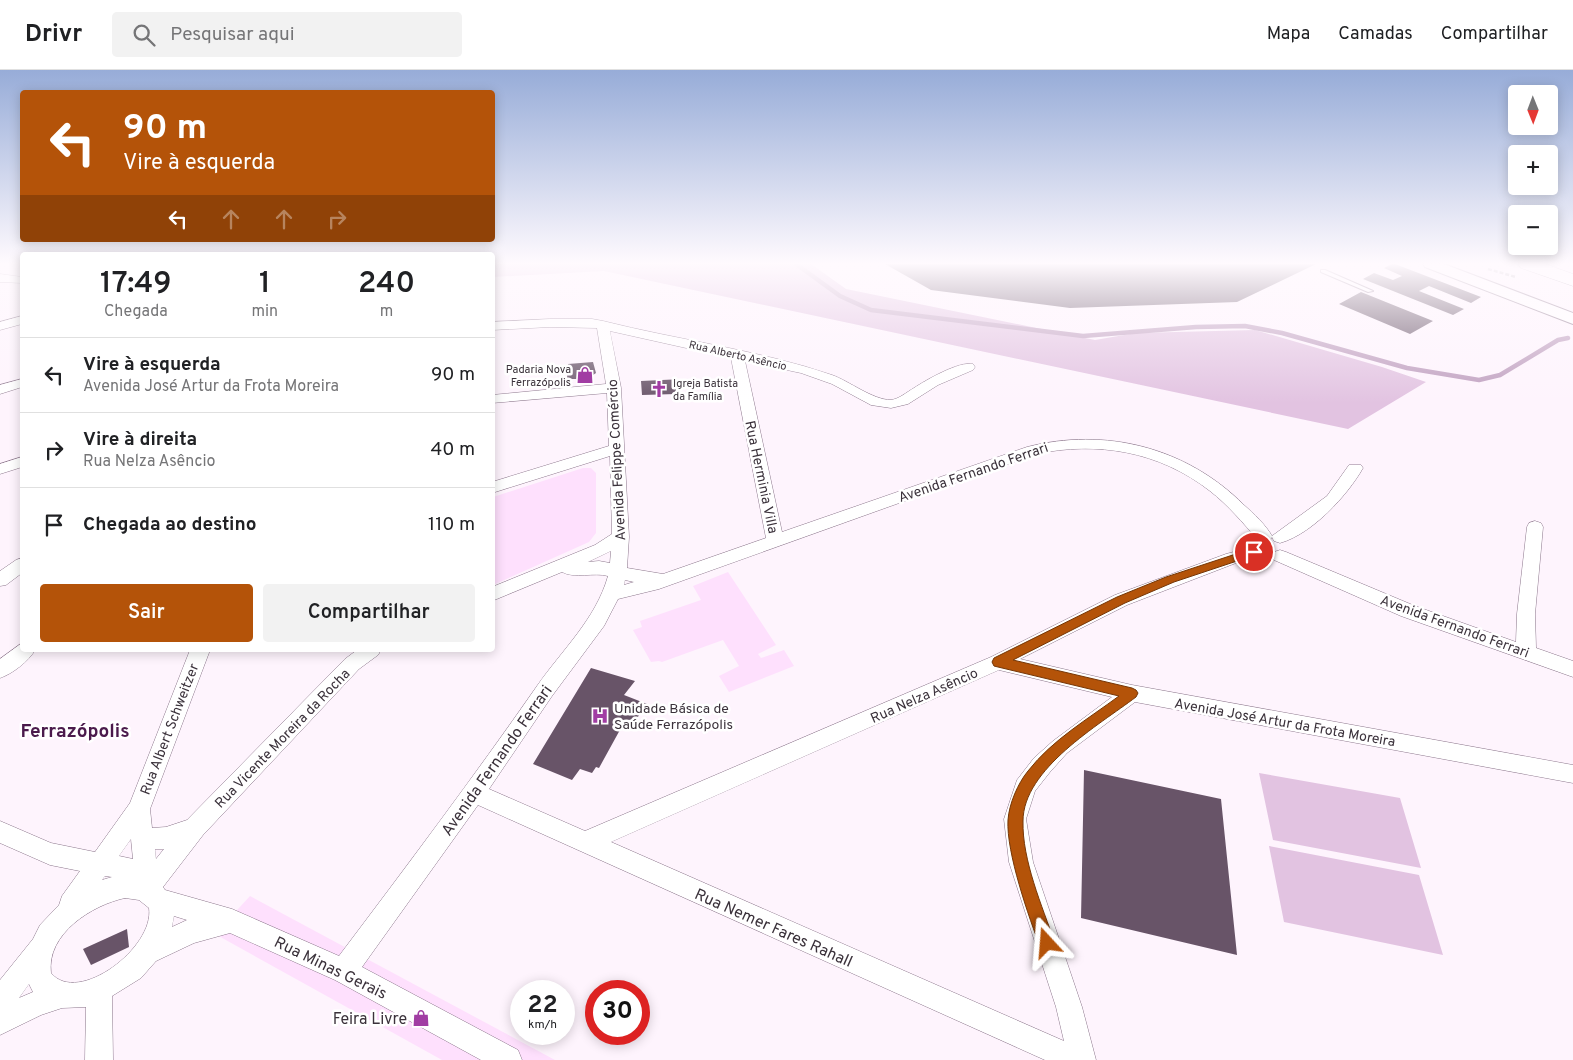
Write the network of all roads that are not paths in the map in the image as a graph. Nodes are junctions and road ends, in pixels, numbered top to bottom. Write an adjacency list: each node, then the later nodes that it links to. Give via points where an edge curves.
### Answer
1 (1550, 310): 2 (street)
2 (1573, 319)
3 (20, 321): 5 (street)
4 (603, 325): 6 (street, Rua Alberto Asêncio, via 569,322); 7 (street, Rua Alberto Asêncio); 10 (street, Avenida Felippe Comércio)
5 (0, 326)
6 (495, 326)
7 (737, 355): 8 (street, Rua Alberto Asêncio, via 827,377 883,404 904,401 934,382); 20 (street, Rua Herminia Villa)
8 (968, 367)
9 (20, 384): 11 (street)
10 (614, 388): 12 (street); 13 (street, Avenida Felippe Comércio)
11 (0, 390)
12 (495, 399)
13 (617, 450): 17 (street); 19 (street, Avenida Felippe Comércio)
14 (20, 463): 16 (street)
15 (1355, 468): 21 (street, Rua Nelza Asêncio, via 1349,481 1332,501)
16 (0, 470)
17 (495, 487)
18 (1535, 527): 32 (street, via 1526,614)
19 (621, 537): 23 (street, Avenida Felippe Comércio); 24 (street, via 601,550)
20 (775, 541): 21 (street, Avenida Fernando Ferrari, via 1032,450 1060,443 1085,442 1115,444 1144,451 1187,468 1223,494); 25 (street, Avenida Fernando Ferrari)
21 (1276, 546): 32 (street, Avenida Fernando Ferrari, via 1337,580 1408,611); 33 (street, Rua Nelza Asêncio, via 1232,558 1129,597)
22 (20, 565): 26 (street)
23 (618, 572): 24 (street, via 590,567); 25 (street, Avenida Fernando Ferrari); 28 (street, Avenida Felippe Comércio)
24 (539, 575): 27 (street)
25 (666, 579): 28 (street, Avenida Fernando Ferrari)
26 (0, 580)
27 (495, 594)
28 (612, 594): 38 (street, Avenida Fernando Ferrari, via 597,621)
29 (22, 652): 35 (street)
30 (199, 652): 39 (street, Rua Albert Schweitzer)
31 (368, 652): 40 (street, Rua Vicente Moreira da Rocha, via 352,664)
32 (1526, 652): 34 (street, Avenida Fernando Ferrari)
33 (998, 662): 36 (street, Avenida José Artur da Frota Moreira); 43 (street, Rua Nelza Asêncio)
34 (1573, 669)
35 (0, 670)
36 (1132, 693): 37 (street, Avenida José Artur da Frota Moreira); 58 (street, via 1084,728 1042,765 1025,787 1015,820 1021,862 1069,1007)
37 (1573, 774)
38 (474, 793): 43 (street, Rua Nemer Fares Rahall); 50 (street, Avenida Fernando Ferrari)
39 (139, 809): 42 (street, Rua Albert Schweitzer); 44 (street, Rua Albert Schweitzer)
40 (194, 828): 42 (street, Rua Vicente Moreira da Rocha, via 166,838); 45 (street, Rua Vicente Moreira da Rocha)
41 (0, 832): 44 (street, Rua Minas Gerais, via 50,854)
42 (144, 839): 45 (street, Rua Albert Schweitzer)
43 (584, 843): 57 (street, Rua Nemer Fares Rahall)
44 (101, 864): 45 (street, Rua Minas Gerais); 47 (street, Rua Albert Schweitzer)
45 (151, 888): 46 (street, Rua Minas Gerais); 47 (street, via 125,886 98,893); 49 (street, via 162,919 160,930)
46 (232, 921): 49 (street, via 191,931); 50 (street, Rua Minas Gerais)
47 (59, 922): 48 (street)
48 (44, 943): 52 (street, via 37,968 48,990); 53 (street)
49 (147, 952): 51 (street, via 126,974)
50 (344, 971): 56 (street, Rua Minas Gerais)
51 (99, 989): 52 (street, via 86,994); 55 (street)
52 (61, 995): 54 (street)
53 (0, 1002)
54 (0, 1022)
55 (99, 1060)
56 (508, 1060)
57 (1076, 1060)
58 (1082, 1060)

